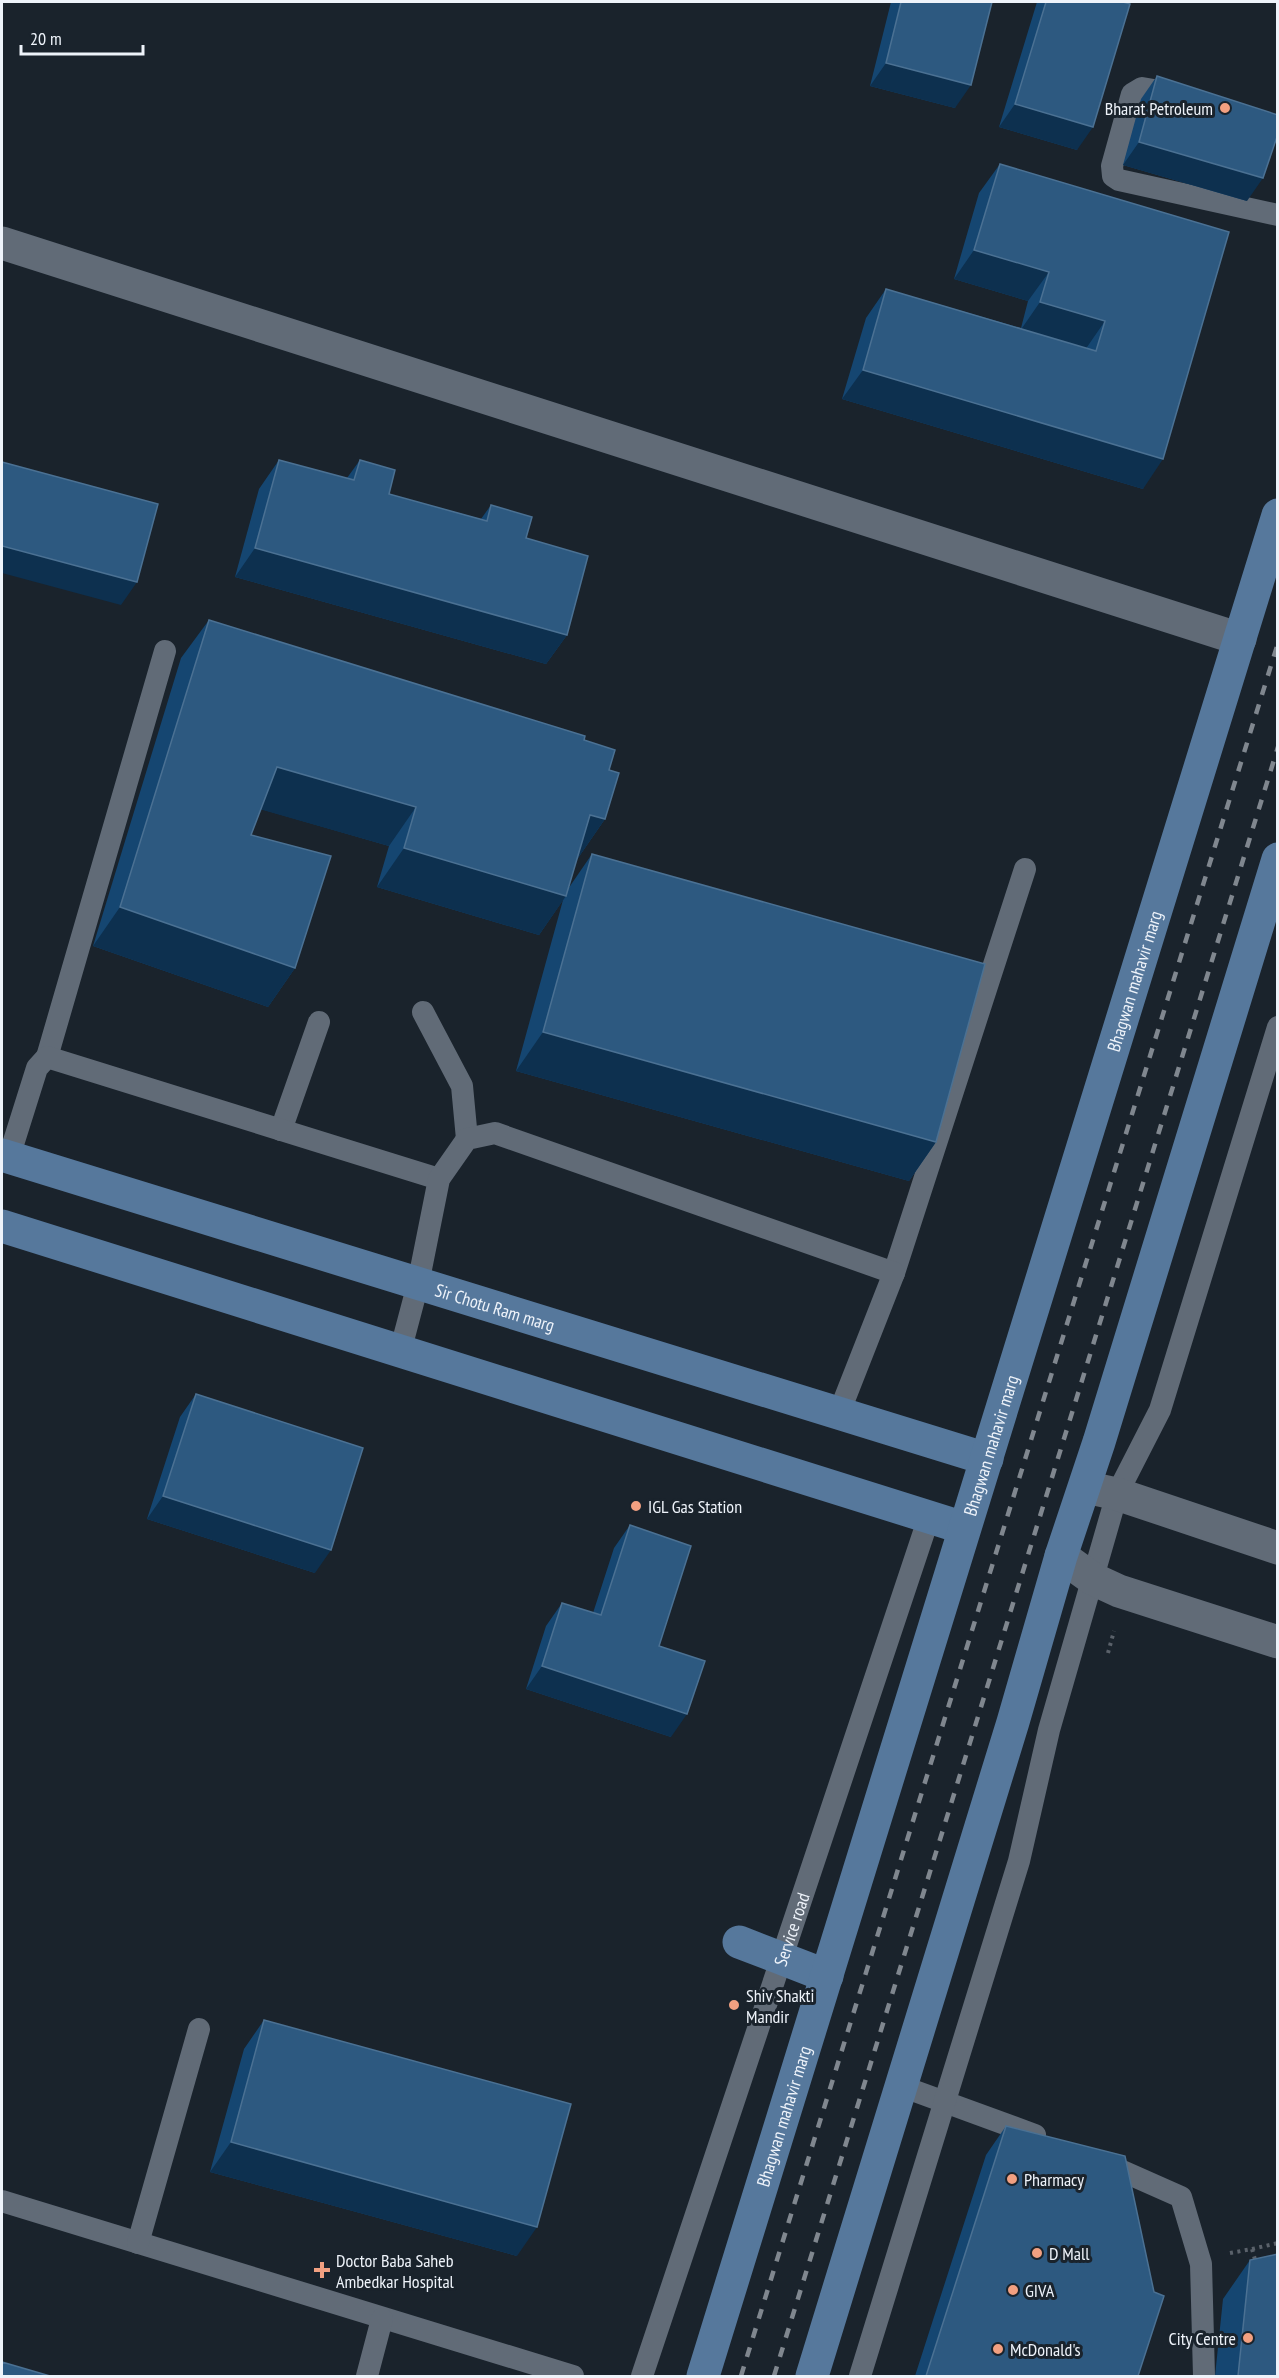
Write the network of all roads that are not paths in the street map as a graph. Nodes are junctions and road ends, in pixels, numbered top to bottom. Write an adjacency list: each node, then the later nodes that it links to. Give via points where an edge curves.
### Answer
1 (1198, 99): 2 (lane, via 1153,88 1142,88 1132,94 1112,166 1113,176)
2 (1278, 215)
3 (2, 243): 5 (street)
4 (1278, 515): 5 (main road, Bhagwan mahavir marg)
5 (1240, 639): 22 (main road, Bhagwan mahavir marg)
6 (165, 651): 12 (lane)
7 (1278, 859): 23 (main road)
8 (1025, 869): 18 (lane)
9 (423, 1011): 14 (lane, via 462,1086)
10 (319, 1022): 13 (lane)
11 (1278, 1027): 24 (lane, via 1160,1410)
12 (47, 1057): 13 (lane); 15 (lane, via 37,1068)
13 (281, 1130): 16 (lane)
14 (467, 1139): 16 (lane); 18 (lane, via 495,1133)
15 (5, 1156): 19 (main road, Sir Chotu Ram marg)
16 (440, 1179): 19 (lane)
17 (2, 1226): 20 (main road)
18 (894, 1273): 21 (lane)
19 (418, 1284): 20 (lane); 21 (main road, Sir Chotu Ram marg)
20 (400, 1352): 25 (main road)
21 (839, 1413): 22 (main road, Sir Chotu Ram marg)
22 (987, 1459): 26 (main road, Bhagwan mahavir marg)
23 (1085, 1487): 24 (street); 28 (main road)
24 (1117, 1494): 27 (street); 29 (lane)
25 (929, 1516): 26 (main road); 41 (lane, Service road)
26 (964, 1528): 32 (main road, Bhagwan mahavir marg)
27 (1278, 1548)
28 (1060, 1556): 29 (street); 34 (main road)
29 (1093, 1579): 30 (street); 35 (lane, via 1049,1730 1019,1861)
30 (1278, 1642)
31 (739, 1942): 32 (main road)
32 (827, 1976): 42 (main road, Bhagwan mahavir marg)
33 (199, 2029): 37 (lane)
34 (902, 2086): 35 (lane); 43 (main road)
35 (944, 2104): 44 (lane); 45 (lane, via 1069,2148 1181,2197 1200,2259)
36 (2, 2201): 37 (lane)
37 (138, 2243): 38 (lane)
38 (382, 2319): 39 (lane); 40 (lane)
39 (367, 2376)
40 (573, 2376)
41 (642, 2376)
42 (703, 2376)
43 (812, 2376)
44 (860, 2376)
45 (1204, 2376)

